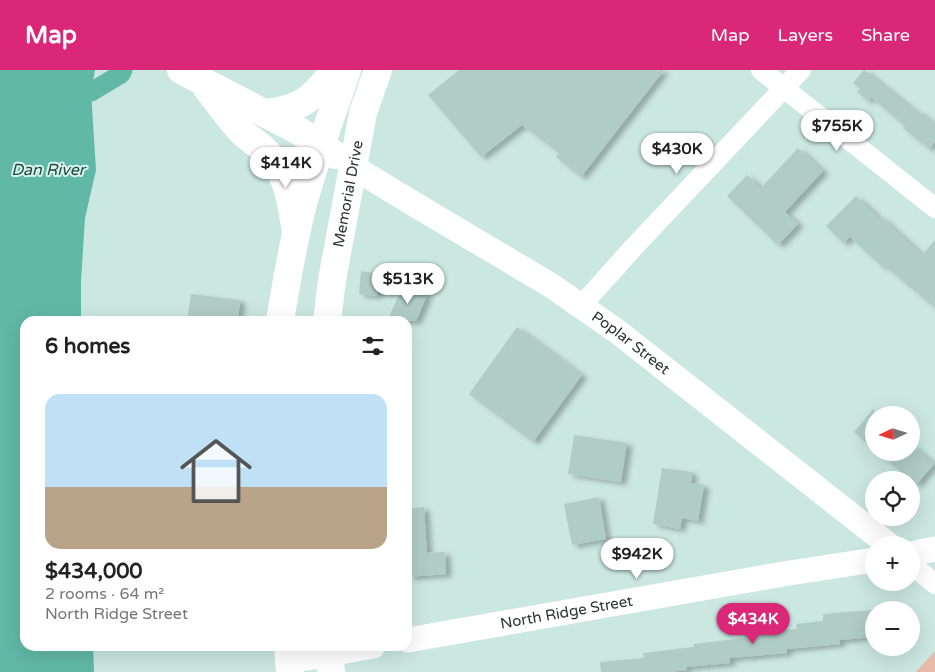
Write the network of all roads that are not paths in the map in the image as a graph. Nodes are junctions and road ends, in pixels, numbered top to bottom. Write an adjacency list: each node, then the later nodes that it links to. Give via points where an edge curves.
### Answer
1 (335, 70): 8 (main road, via 318,92 302,104 286,111)
2 (347, 70): 9 (main road)
3 (378, 70): 10 (main road, Memorial Drive, via 363,113)
4 (761, 70): 7 (street)
5 (801, 70): 7 (street)
6 (192, 76): 8 (main road); 12 (main road, via 241,131 274,160 290,194)
7 (784, 88): 11 (street); 13 (street)
8 (265, 113): 9 (main road)
9 (321, 145): 10 (main road); 12 (main road)
10 (353, 167): 13 (street, Poplar Street); 15 (main road, Memorial Drive)
11 (935, 208)
12 (296, 235): 14 (main road)
13 (581, 306): 16 (street, Poplar Street, via 721,411)
14 (281, 316)
15 (328, 316)
16 (878, 536)
17 (935, 549): 18 (street)
18 (920, 552)
19 (865, 561): 22 (street, North Ridge Street)
20 (920, 572): 21 (street)
21 (935, 584)
22 (412, 639)
23 (353, 651): 24 (street)
24 (330, 657): 25 (street)
25 (289, 660)

